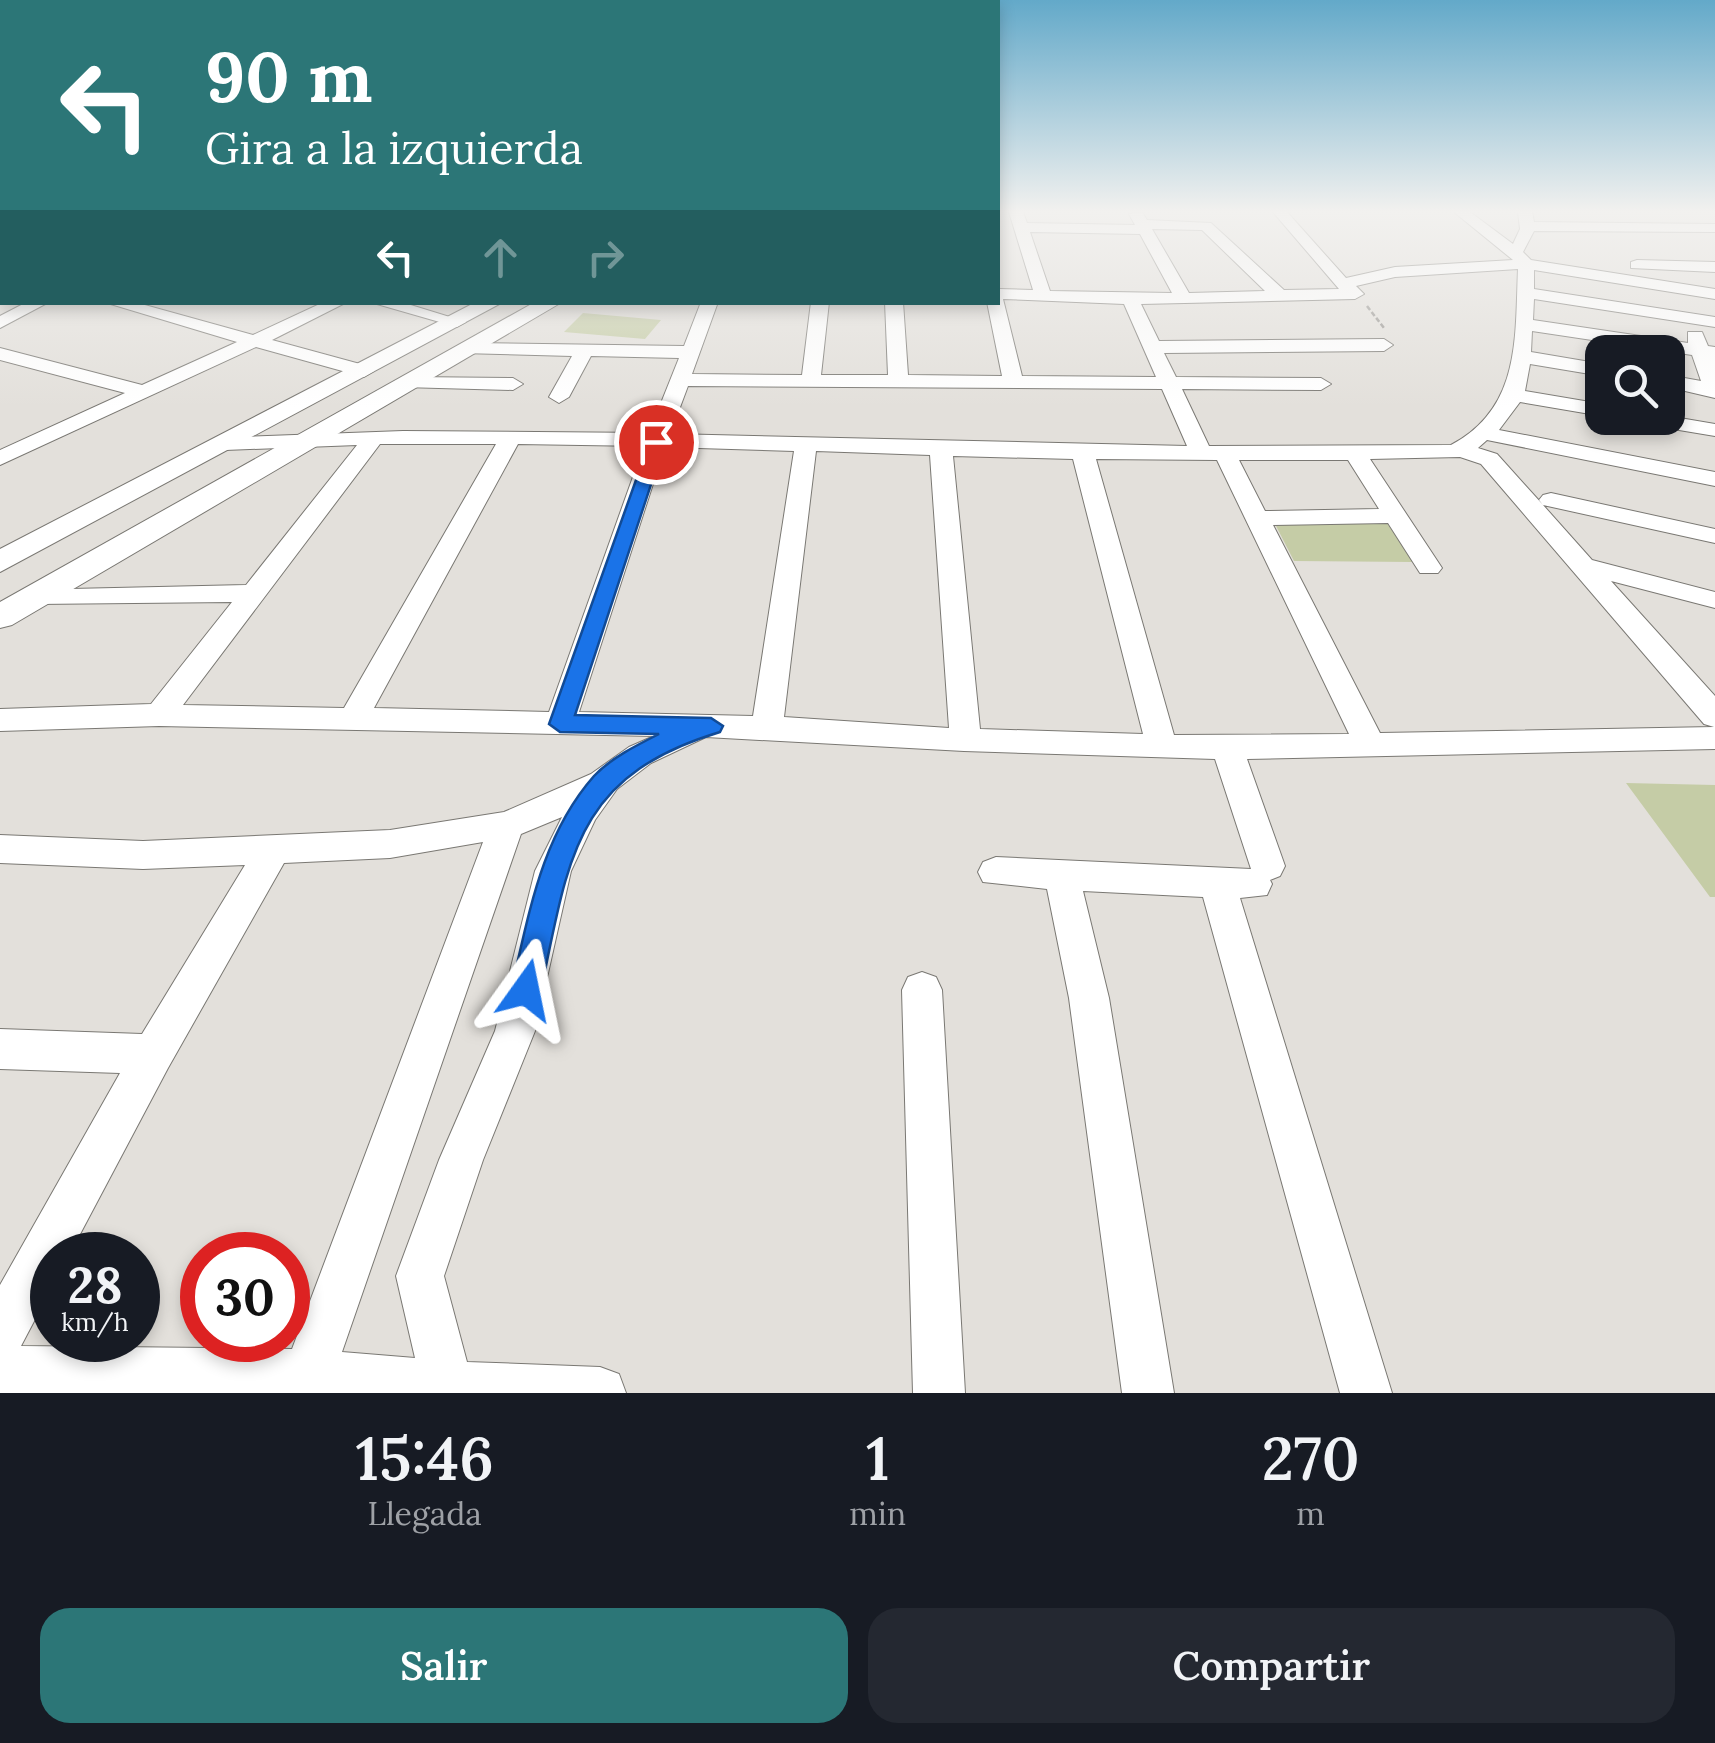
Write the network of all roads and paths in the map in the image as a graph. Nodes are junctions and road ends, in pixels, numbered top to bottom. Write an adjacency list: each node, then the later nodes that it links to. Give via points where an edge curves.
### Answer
1 (1034, 277): 13 (street)
2 (1171, 277): 14 (street)
3 (1260, 277): 15 (street)
4 (1338, 277): 8 (street)
5 (1381, 277): 8 (street)
6 (1523, 277): 10 (street)
7 (1617, 277): 9 (street)
8 (1349, 289): 15 (street); 35 (path, via 1378,316 1390,337)
9 (1683, 290): 12 (street); 29 (street)
10 (1525, 293): 29 (street); 33 (street)
11 (1000, 294): 13 (street)
12 (1715, 294)
13 (1044, 296): 16 (street)
14 (1182, 296): 15 (street); 16 (street)
15 (1280, 296)
16 (1130, 299): 36 (street)
17 (35, 305): 32 (street)
18 (124, 305): 28 (street)
19 (199, 305): 28 (street)
20 (333, 305): 34 (street)
21 (390, 305): 30 (street)
22 (487, 305): 30 (street)
23 (547, 305): 37 (street)
24 (709, 305): 40 (street)
25 (820, 305): 45 (street)
26 (894, 305): 47 (street)
27 (997, 305): 51 (street)
28 (170, 317): 34 (street)
29 (1687, 317): 31 (street); 39 (street)
30 (456, 322): 44 (street)
31 (1715, 322)
32 (0, 323)
33 (1523, 324): 39 (street); 42 (street)
34 (255, 341): 44 (street); 55 (street)
35 (1384, 345): 36 (street)
36 (1152, 347): 49 (street)
37 (468, 349): 38 (street); 48 (street)
38 (584, 351): 40 (street); 57 (street)
39 (1708, 351): 54 (street)
40 (690, 352): 46 (street)
41 (0, 354): 55 (street)
42 (1518, 356): 43 (street); 56 (street)
43 (1585, 367)
44 (364, 371): 68 (street)
45 (812, 379): 46 (street); 47 (street)
46 (679, 380): 67 (street)
47 (898, 380): 51 (street)
48 (410, 382): 50 (street); 63 (street)
49 (1170, 383): 51 (street); 52 (street); 75 (street)
50 (513, 384)
51 (1014, 384)
52 (1321, 384)
53 (1685, 385): 54 (street)
54 (1715, 391)
55 (145, 392): 70 (street)
56 (1515, 395): 58 (street); 61 (street)
57 (560, 397)
58 (1585, 407)
59 (1685, 425): 60 (street)
60 (1715, 430)
61 (1483, 433): 66 (street); 73 (street)
62 (0, 437): 70 (street)
63 (312, 438): 64 (street); 68 (street); 87 (street)
64 (374, 439): 65 (street); 86 (street)
65 (509, 440): 67 (street); 94 (street)
66 (1519, 440): 77 (street); 78 (street, via 1511,460)
67 (656, 442): 69 (street); 95 (street)
68 (225, 444): 82 (street)
69 (806, 444): 71 (street); 97 (street)
70 (28, 445): 76 (street)
71 (941, 449): 72 (street); 99 (street)
72 (1082, 450): 75 (street); 101 (street)
73 (1462, 450): 74 (street); 83 (street, via 1489,458)
74 (1355, 453): 75 (street); 79 (street)
75 (1214, 454): 80 (street)
76 (0, 458)
77 (1715, 480)
78 (1551, 500): 81 (street); 85 (street)
79 (1394, 516): 80 (street); 84 (street)
80 (1256, 518): 100 (street)
81 (1715, 536)
82 (0, 562)
83 (1582, 565): 85 (street); 90 (street)
84 (1429, 568)
85 (1612, 572): 88 (street)
86 (254, 594): 87 (street); 91 (street)
87 (36, 596): 89 (street)
88 (1715, 600)
89 (0, 617)
90 (1704, 683): 92 (street)
91 (159, 715): 93 (street); 94 (street)
92 (1715, 716)
93 (0, 720)
94 (352, 720): 95 (street)
95 (560, 724): 96 (street)
96 (711, 726): 97 (street); 103 (street, via 676,735)
97 (768, 727): 99 (street)
98 (1715, 738): 100 (street)
99 (964, 740): 101 (street)
100 (1369, 743): 102 (street)
101 (1162, 747): 102 (street)
102 (1226, 748): 109 (street)
103 (605, 780): 104 (street); 117 (street, via 553,871 515,1030 420,1276)
104 (506, 825): 106 (street, via 390,844); 115 (street)
105 (0, 848): 106 (street, via 144,856)
106 (274, 848): 112 (street)
107 (996, 872): 108 (street)
108 (1062, 876): 109 (street); 120 (street, via 1089,998)
109 (1246, 877): 121 (street)
110 (922, 990): 119 (street)
111 (0, 1049): 112 (street)
112 (154, 1054): 113 (street)
113 (0, 1335)
114 (0, 1372): 116 (street)
115 (308, 1375): 116 (street); 117 (street)
116 (94, 1384)
117 (450, 1390): 118 (street)
118 (600, 1393)
119 (938, 1393)
120 (1148, 1393)
121 (1366, 1393)

